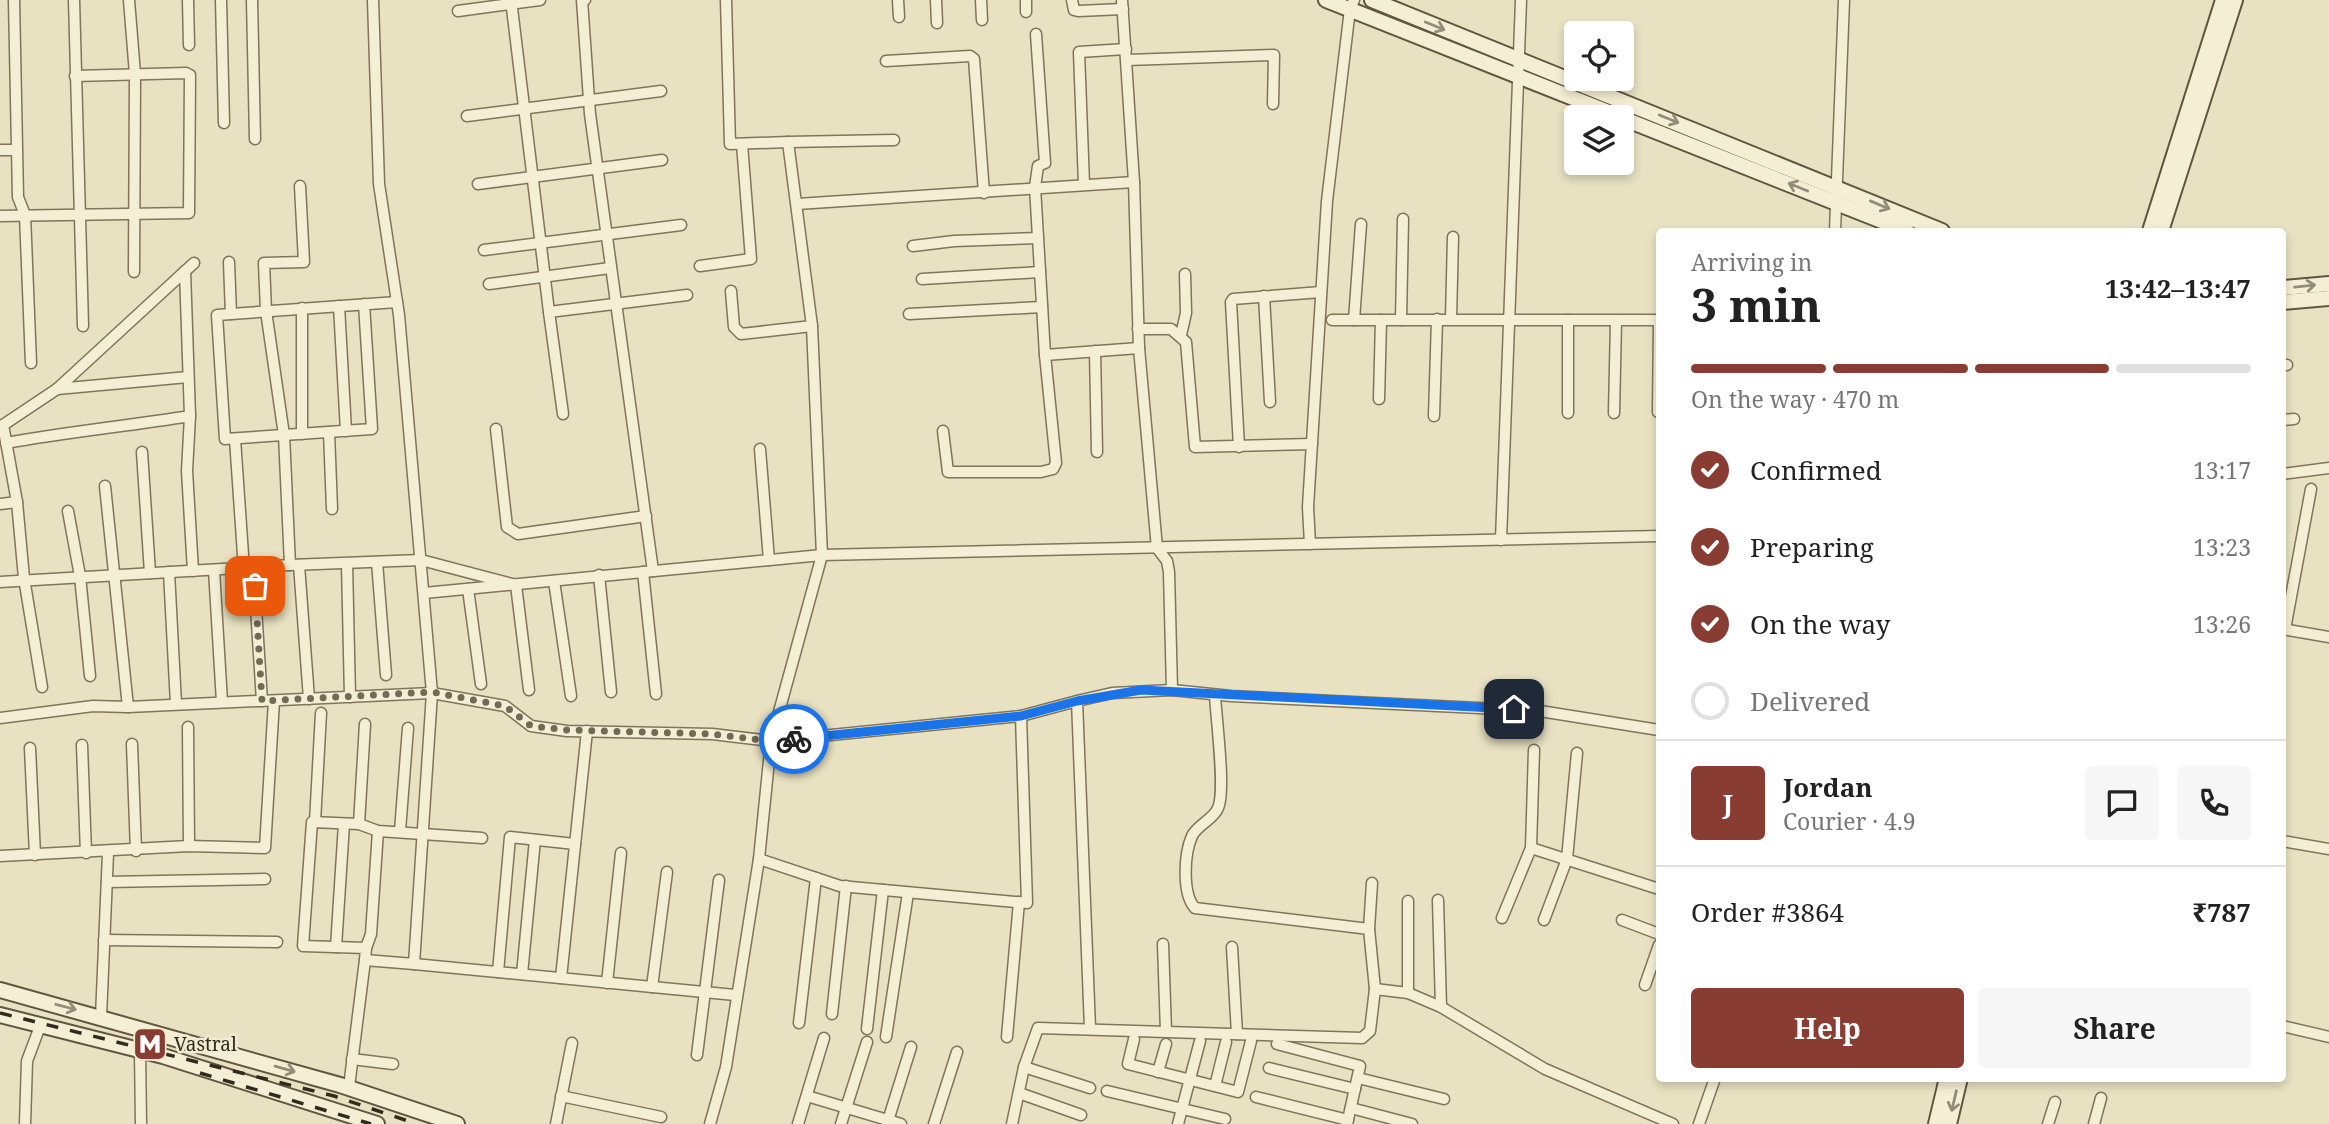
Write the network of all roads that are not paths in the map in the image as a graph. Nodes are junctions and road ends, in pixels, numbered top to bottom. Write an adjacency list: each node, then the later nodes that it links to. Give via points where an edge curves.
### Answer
1 (13, 0): 51 (street)
2 (74, 0): 37 (street)
3 (129, 0): 35 (street)
4 (188, 0): 31 (street)
5 (221, 0): 45 (street)
6 (252, 0): 46 (street)
7 (373, 0): 100 (street, via 379,184)
8 (540, 0): 22 (street)
9 (583, 0): 39 (street)
10 (726, 0): 49 (street, via 730,144)
11 (898, 0): 27 (street)
12 (936, 0): 29 (street)
13 (981, 0): 28 (street)
14 (1026, 0): 26 (street)
15 (1072, 0): 23 (street, via 1078,11)
16 (1326, 0): 24 (street)
17 (1372, 0): 33 (street, one-way to 33)
18 (1521, 0): 33 (street)
19 (1844, 0): 60 (street)
20 (2223, 0): 74 (street)
21 (2235, 0): 75 (street)
22 (511, 2): 25 (street); 42 (street)
23 (1123, 5): 32 (street)
24 (1352, 5): 36 (street); 96 (street, via 1326,201)
25 (458, 11)
26 (1026, 12)
27 (899, 17)
28 (982, 20)
29 (937, 23)
30 (1036, 34): 59 (street, via 1045,163 1038,166)
31 (189, 45)
32 (1126, 55): 40 (street, via 1274,55); 55 (street); 57 (street, via 1079,52)
33 (1517, 60): 36 (street); 60 (street, one-way to 60)
34 (886, 61): 61 (street, via 974,59)
35 (135, 74): 37 (street); 65 (street); 65 (street, via 186,73 192,80 189,212)
36 (1517, 75): 41 (street); 113 (street)
37 (75, 76): 64 (street)
38 (661, 91): 39 (street)
39 (589, 99): 42 (street); 53 (street)
40 (1273, 104)
41 (1592, 105)
42 (523, 108): 43 (street); 54 (street)
43 (467, 116)
44 (1634, 122): 62 (street, one-way to 44)
45 (224, 123)
46 (255, 139)
47 (894, 140): 48 (street)
48 (788, 142): 49 (street); 63 (street)
49 (742, 144): 84 (street, via 751,259)
50 (0, 150): 51 (street)
51 (16, 150): 66 (street, via 18,197)
52 (662, 160): 53 (street)
53 (598, 167): 54 (street); 76 (street)
54 (533, 176): 56 (street); 79 (street)
55 (1134, 182): 57 (street); 123 (street)
56 (478, 184)
57 (1084, 184): 59 (street)
58 (300, 186): 107 (street, via 304,262 264,263)
59 (1035, 187): 61 (street); 78 (street)
60 (1836, 187): 62 (street); 73 (street, one-way to 73)
61 (984, 193): 63 (street)
62 (1835, 202): 71 (street); 72 (street)
63 (797, 204): 122 (street)
64 (79, 214): 65 (street); 66 (street); 121 (street)
65 (133, 214): 87 (street)
66 (25, 215): 67 (street); 128 (street)
67 (0, 216)
68 (1403, 219): 117 (street)
69 (1361, 224): 115 (street)
70 (681, 225): 76 (street)
71 (1835, 228)
72 (1900, 228)
73 (1935, 228)
74 (2151, 228)
75 (2162, 228)
76 (606, 234): 79 (street); 85 (street)
77 (1453, 237): 112 (street)
78 (1038, 238): 80 (street); 88 (street)
79 (542, 243): 81 (street); 90 (street)
80 (913, 246)
81 (484, 250)
82 (229, 262): 109 (street)
83 (194, 263): 86 (street)
84 (699, 266)
85 (610, 268): 90 (street); 103 (street)
86 (185, 271): 129 (street); 130 (street)
87 (134, 272)
88 (1040, 272): 91 (street); 105 (street)
89 (1185, 274): 124 (street, via 1186,322)
90 (546, 276): 92 (street); 108 (street)
91 (922, 279)
92 (489, 284)
93 (2329, 284): 94 (street, one-way to 93)
94 (2286, 288)
95 (731, 291): 122 (street, via 734,327 741,334)
96 (1321, 292): 98 (street); 149 (street)
97 (687, 295): 103 (street)
98 (1264, 296): 132 (street); 150 (street, via 1231,302)
99 (2329, 298): 101 (street)
100 (397, 302): 102 (street); 170 (street)
101 (2286, 302)
102 (364, 304): 104 (street); 142 (street, via 372,429)
103 (615, 304): 108 (street); 164 (street)
104 (339, 306): 106 (street); 142 (street)
105 (1042, 307): 110 (street); 127 (street)
106 (302, 309): 107 (street); 145 (street)
107 (266, 311): 109 (street); 146 (street)
108 (549, 312): 135 (street)
109 (231, 314): 147 (street, via 217,315 225,439)
110 (909, 314)
111 (1437, 319): 112 (street); 117 (street); 137 (street)
112 (1451, 319): 113 (street)
113 (1509, 319): 118 (street); 166 (street)
114 (1332, 320): 115 (street)
115 (1354, 320): 116 (street)
116 (1381, 320): 117 (street); 131 (street)
117 (1401, 320)
118 (1568, 320): 119 (street); 133 (street)
119 (1616, 321): 120 (street); 134 (street)
120 (1656, 322)
121 (83, 326)
122 (812, 326): 169 (street)
123 (1138, 329): 124 (street, via 1171,328); 125 (street)
124 (1181, 335): 150 (street, via 1186,342 1195,447)
125 (1139, 348): 126 (street); 168 (street)
126 (1095, 351): 127 (street); 153 (street)
127 (1045, 355): 143 (street, via 1053,469 948,472)
128 (31, 363)
129 (188, 377): 130 (street); 136 (street)
130 (57, 389): 140 (street)
131 (1379, 399)
132 (1270, 402)
133 (1568, 413)
134 (1614, 413)
135 (563, 414)
136 (190, 416): 148 (street); 177 (street, via 187,471)
137 (1434, 416)
138 (2294, 419): 139 (street)
139 (2286, 420)
140 (1, 426): 148 (street)
141 (496, 429): 164 (street, via 511,531 518,534)
142 (346, 431): 144 (street)
143 (943, 431)
144 (329, 432): 145 (street); 162 (street)
145 (302, 434): 146 (street)
146 (284, 435): 147 (street); 174 (street)
147 (235, 439): 175 (street)
148 (6, 443): 160 (street)
149 (1312, 444): 150 (street); 167 (street)
150 (1239, 447)
151 (760, 449): 171 (street)
152 (142, 452): 180 (street)
153 (1097, 452)
154 (2300, 466): 155 (street)
155 (2286, 467)
156 (2329, 468): 157 (street)
157 (2286, 473)
158 (105, 486): 181 (street)
159 (2311, 489): 190 (street)
160 (17, 502): 161 (street); 184 (street)
161 (0, 505)
162 (332, 509)
163 (68, 511): 183 (street)
164 (646, 516): 178 (street)
165 (1656, 536): 166 (street)
166 (1501, 540): 167 (street)
167 (1310, 544): 168 (street)
168 (1157, 548): 169 (street); 198 (street, via 1170,572)
169 (822, 555): 171 (street); 220 (street)
170 (421, 560): 172 (street); 187 (street); 189 (street)
171 (769, 560): 178 (street)
172 (377, 562): 173 (street); 193 (street)
173 (346, 564): 174 (street); 204 (street)
174 (295, 565): 175 (street); 205 (street)
175 (244, 569): 176 (street); 206 (street, via 254,577)
176 (214, 570): 177 (street); 209 (street)
177 (193, 571): 179 (street)
178 (648, 571): 182 (street); 201 (street)
179 (169, 572): 180 (street); 210 (street)
180 (150, 573): 181 (street)
181 (113, 574): 183 (street); 211 (street)
182 (599, 575): 185 (street); 200 (street)
183 (80, 576): 184 (street); 194 (street)
184 (24, 578): 186 (street); 196 (street)
185 (554, 581): 187 (street); 203 (street)
186 (0, 582)
187 (516, 585): 188 (street); 197 (street)
188 (468, 589): 189 (street); 195 (street)
189 (424, 593): 199 (street)
190 (2286, 614)
191 (2286, 629): 192 (street)
192 (2328, 634)
193 (386, 675)
194 (90, 676)
195 (481, 684)
196 (42, 687)
197 (528, 690)
198 (1172, 690): 202 (street); 208 (street, via 1112,693)
199 (432, 692): 204 (street); 219 (street, via 505,706 531,726); 231 (street)
200 (611, 692)
201 (656, 694)
202 (1215, 695): 218 (street, via 1540,711); 263 (street, via 1218,809 1192,836 1187,899 1195,908)
203 (571, 696)
204 (350, 697): 205 (street)
205 (309, 699): 207 (street)
206 (262, 701): 207 (street); 209 (street)
207 (274, 701): 236 (street, via 265,848)
208 (1077, 701): 213 (street); 291 (street)
209 (222, 702): 210 (street)
210 (176, 704): 211 (street)
211 (128, 707): 214 (street, via 93,706)
212 (321, 713): 226 (street)
213 (1021, 716): 220 (street); 259 (street, via 1027,903)
214 (0, 718)
215 (365, 724): 228 (street)
216 (188, 727): 236 (street)
217 (408, 728): 230 (street)
218 (1656, 730)
219 (587, 731): 220 (street, via 712,734); 235 (street)
220 (771, 741): 245 (street)
221 (132, 744): 239 (street)
222 (82, 745): 240 (street)
223 (30, 748): 243 (street)
224 (1534, 750): 237 (street)
225 (1577, 753): 246 (street)
226 (315, 822): 227 (street); 268 (street, via 303,946)
227 (344, 824): 228 (street); 268 (street)
228 (359, 824): 229 (street)
229 (378, 831): 230 (street); 270 (street, via 371,934)
230 (400, 831): 231 (street)
231 (422, 832): 232 (street); 273 (street)
232 (482, 838)
233 (535, 840): 235 (street); 274 (street, via 510,837); 275 (street)
234 (2286, 842): 238 (street)
235 (575, 844): 276 (street)
236 (189, 846): 239 (street)
237 (1531, 848): 246 (street); 260 (street)
238 (2329, 849)
239 (136, 851): 241 (street)
240 (86, 853): 241 (street); 243 (street)
241 (108, 853): 251 (street)
242 (621, 853): 277 (street)
243 (35, 855): 244 (street)
244 (0, 856)
245 (760, 859): 248 (street); 284 (street)
246 (1567, 859): 254 (street); 261 (street)
247 (667, 872): 279 (street)
248 (816, 878): 253 (street); 289 (street)
249 (265, 879): 251 (street)
250 (719, 880): 282 (street)
251 (107, 882): 265 (street)
252 (1372, 883): 263 (street)
253 (846, 886): 255 (street); 286 (street)
254 (1656, 888)
255 (883, 890): 256 (street); 293 (street)
256 (908, 893): 259 (street); 297 (street)
257 (1438, 900): 285 (street)
258 (1408, 901): 283 (street)
259 (1019, 902): 298 (street)
260 (1502, 918)
261 (1544, 920)
262 (1622, 920): 264 (street)
263 (1369, 929): 280 (street)
264 (1656, 933)
265 (104, 940): 266 (street); 288 (street)
266 (277, 942)
267 (1163, 944): 295 (street)
268 (336, 947): 270 (street)
269 (1232, 947): 296 (street)
270 (366, 948): 272 (street)
271 (1656, 954): 278 (street)
272 (365, 960): 273 (street); 313 (street)
273 (414, 964): 274 (street)
274 (498, 972): 275 (street)
275 (522, 974): 276 (street)
276 (561, 978): 277 (street)
277 (607, 982): 279 (street)
278 (1645, 985)
279 (652, 987): 282 (street)
280 (1375, 989): 283 (street); 296 (street, via 1370,1031 1362,1038)
281 (0, 990): 288 (street, one-way to 288)
282 (705, 993): 284 (street); 312 (street)
283 (1409, 993): 285 (street)
284 (736, 995): 348 (street, via 726,1067)
285 (1441, 1007): 356 (street, via 1545,1069)
286 (832, 1014)
287 (0, 1015): 310 (street)
288 (101, 1017): 294 (street)
289 (799, 1023)
290 (2286, 1027): 299 (street)
291 (1090, 1028): 295 (street); 315 (street, via 1038,1028)
292 (39, 1029): 343 (street, via 27,1061)
293 (867, 1029)
294 (147, 1030): 310 (street); 324 (street, one-way to 324)
295 (1166, 1031): 296 (street)
296 (1237, 1034)
297 (886, 1037)
298 (1007, 1037)
299 (2329, 1037)
300 (824, 1038): 330 (street)
301 (1134, 1039): 317 (street, via 1128,1064)
302 (1200, 1041): 319 (street)
303 (1251, 1041): 323 (street, via 1238,1092)
304 (867, 1042): 335 (street)
305 (1226, 1042): 323 (street)
306 (572, 1043): 329 (street)
307 (1166, 1044): 317 (street)
308 (1277, 1044): 318 (street, via 1360,1066)
309 (911, 1047): 341 (street)
310 (139, 1051): 344 (street); 345 (street)
311 (957, 1052): 352 (street)
312 (696, 1055)
313 (352, 1059): 314 (street); 324 (street)
314 (393, 1064)
315 (1024, 1068): 325 (street); 328 (street)
316 (1269, 1068): 326 (street)
317 (1158, 1072): 319 (street)
318 (1358, 1078): 326 (street); 333 (street)
319 (1190, 1080): 323 (street); 337 (street)
320 (1714, 1082): 357 (street)
321 (1946, 1082): 358 (street)
322 (1958, 1082): 359 (street, one-way to 359)
323 (1215, 1086)
324 (348, 1087): 346 (street)
325 (1090, 1088)
326 (1355, 1089): 336 (street)
327 (1107, 1091): 337 (street)
328 (1019, 1093): 338 (street); 353 (street)
329 (562, 1096): 339 (street); 347 (street)
330 (807, 1096): 335 (street); 349 (street)
331 (1256, 1097): 342 (street)
332 (2101, 1098): 361 (street)
333 (1444, 1099)
334 (2055, 1102): 360 (street)
335 (846, 1108): 341 (street); 350 (street)
336 (1351, 1108): 342 (street); 355 (street)
337 (1182, 1109): 340 (street); 354 (street)
338 (1081, 1115)
339 (661, 1117)
340 (1225, 1119)
341 (888, 1122): 351 (street)
342 (1348, 1122)
343 (25, 1124)
344 (141, 1124)
345 (377, 1124)
346 (457, 1124)
347 (556, 1124)
348 (710, 1124)
349 (798, 1124)
350 (841, 1124)
351 (901, 1124)
352 (934, 1124)
353 (1012, 1124)
354 (1178, 1124)
355 (1412, 1124)
356 (1673, 1124)
357 (1699, 1124)
358 (1936, 1124)
359 (1949, 1124)
360 (2048, 1124)
361 (2094, 1124)

